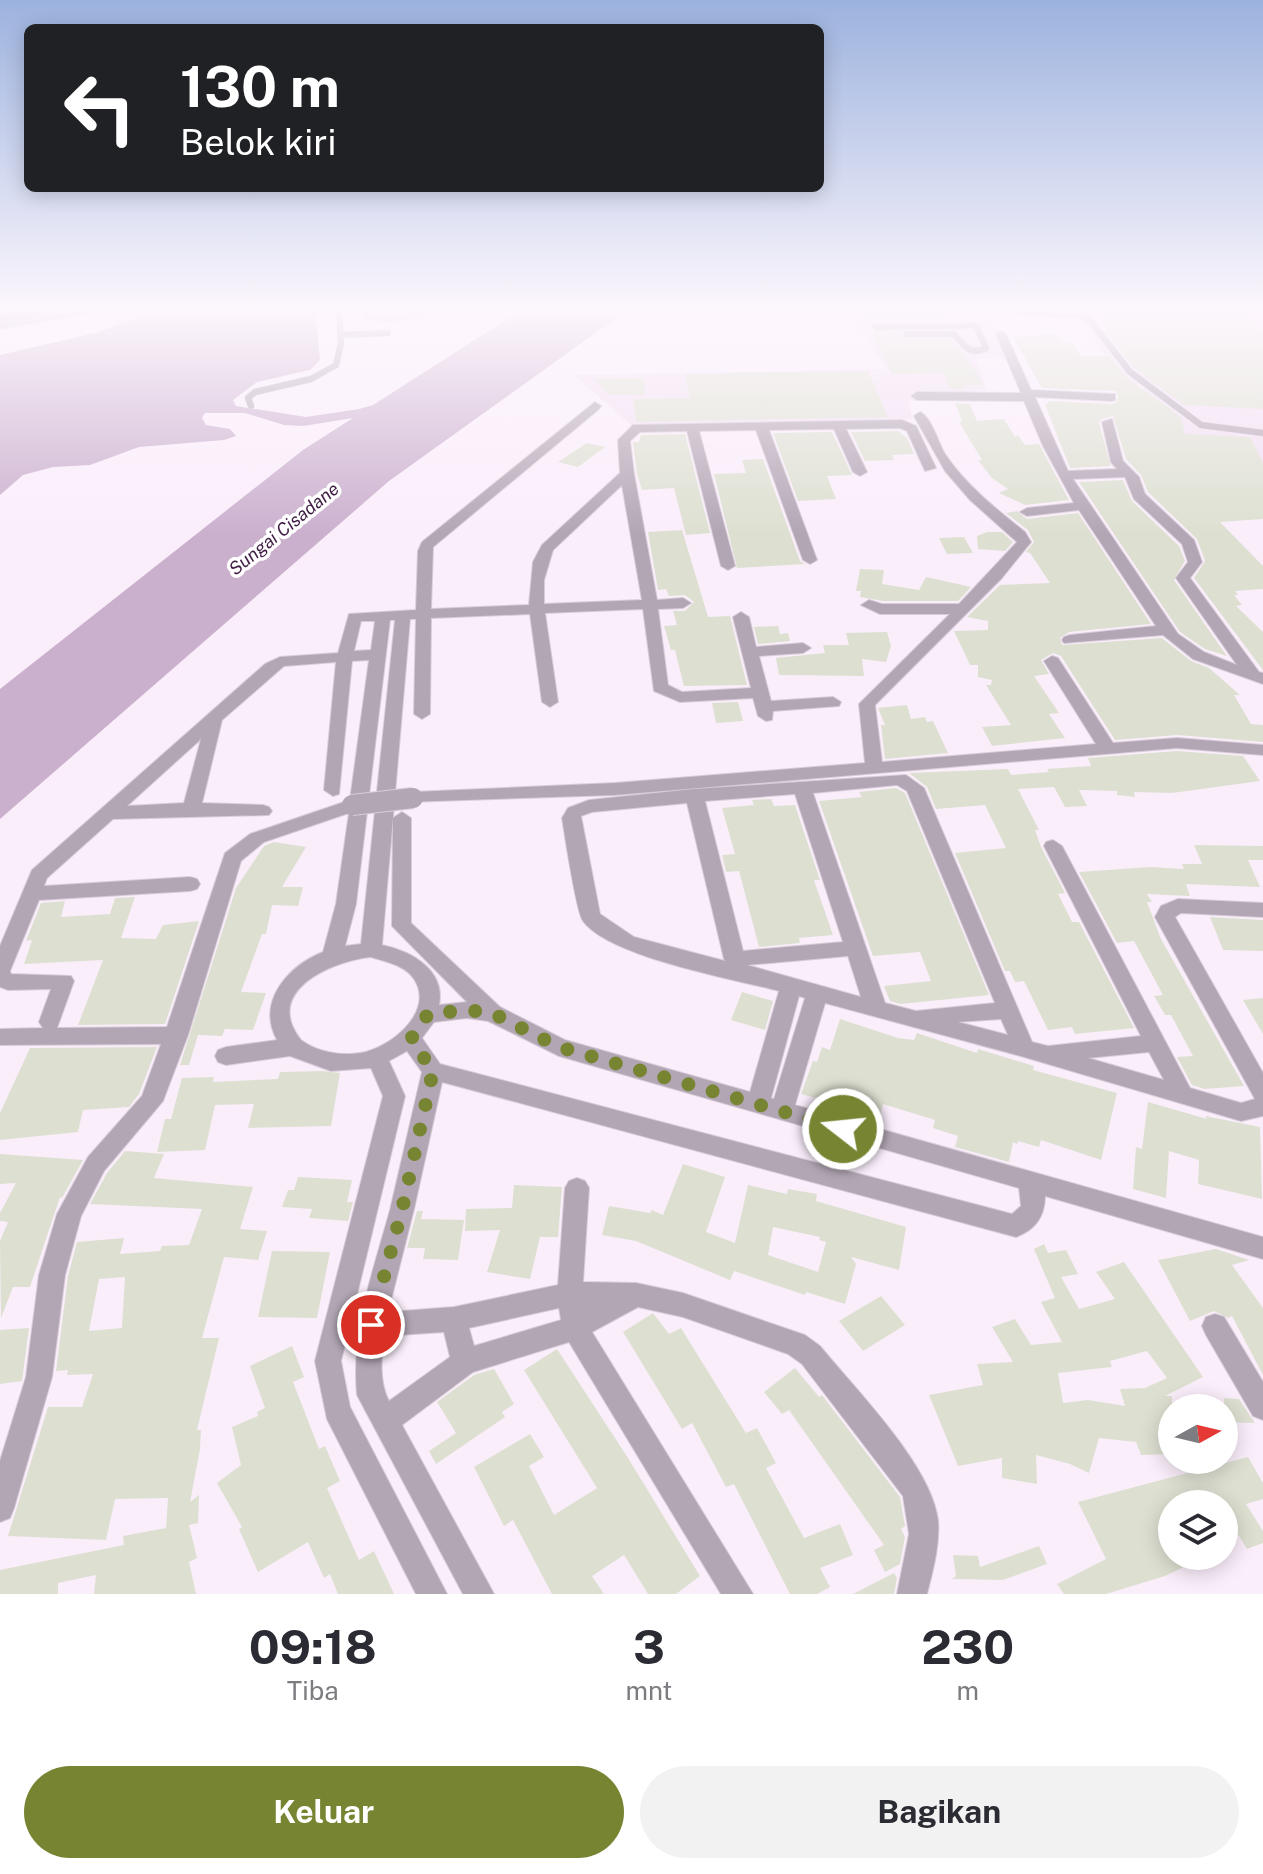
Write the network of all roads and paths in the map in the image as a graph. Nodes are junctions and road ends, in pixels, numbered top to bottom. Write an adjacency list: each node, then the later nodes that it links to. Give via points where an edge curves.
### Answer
1 (283, 385): 7 (lane, via 255,392 248,398)
2 (1025, 385): 4 (street)
3 (1148, 385): 14 (lane, via 1201,425)
4 (1028, 395): 5 (street); 6 (street); 19 (street)
5 (917, 396)
6 (1111, 397)
7 (251, 406)
8 (595, 406): 29 (street, via 427,545)
9 (920, 416): 27 (street, via 960,483 1024,542)
10 (1108, 422): 17 (street, via 1117,462)
11 (838, 425): 12 (street); 15 (street, via 908,426); 16 (street)
12 (761, 426): 13 (street); 22 (street)
13 (692, 427): 18 (street, via 637,428 628,433); 23 (street)
14 (1263, 433)
15 (930, 468)
16 (860, 472)
17 (1128, 473): 19 (street); 40 (street, via 1139,496 1189,543 1195,562 1183,578)
18 (627, 474): 25 (street); 28 (street, via 543,553)
19 (1064, 475): 20 (street)
20 (1082, 506): 21 (street); 33 (street)
21 (1027, 512)
22 (810, 560)
23 (728, 566)
24 (683, 603): 25 (street)
25 (650, 605): 28 (street); 43 (street, via 660,688 680,697)
26 (869, 605): 27 (street)
27 (963, 609): 48 (street, via 867,704)
28 (538, 610): 29 (street); 41 (street)
29 (426, 613): 30 (street); 44 (street)
30 (403, 614): 31 (street); 61 (street)
31 (383, 615): 37 (street); 38 (street, via 352,620)
32 (741, 617): 36 (street)
33 (1166, 630): 34 (street); 40 (street, via 1188,650)
34 (1070, 640)
35 (803, 648): 36 (street)
36 (748, 652): 43 (street)
37 (379, 654): 38 (street); 62 (street, via 346,904)
38 (345, 655): 45 (street, via 278,662); 49 (street)
39 (1052, 661): 46 (street)
40 (1258, 677)
41 (550, 702)
42 (833, 702): 43 (street)
43 (763, 705)
44 (422, 714)
45 (214, 721): 52 (street); 54 (street)
46 (1108, 749): 47 (street, via 1203,743); 48 (street)
47 (1263, 750)
48 (874, 769): 74 (street, bridge, via 413,798 352,805 257,838 232,858)
49 (333, 790)
50 (803, 790): 51 (street); 60 (street); 69 (street, via 900,779 915,788)
51 (694, 795): 63 (street); 63 (street, via 574,812 591,917 628,943)
52 (192, 809): 53 (street); 54 (street)
53 (263, 811)
54 (111, 813): 58 (street, via 39,875)
55 (402, 818): 64 (street, via 400,919)
56 (1053, 846): 77 (street)
57 (190, 884): 58 (street)
58 (30, 894): 65 (street)
59 (1263, 910): 86 (street, via 1178,906 1165,917)
60 (857, 948): 63 (street); 68 (street)
61 (371, 950): 62 (street); 64 (street)
62 (333, 955): 78 (street, via 303,972 283,996 279,1023)
63 (736, 966): 66 (street)
64 (430, 967): 70 (street); 71 (street)
65 (0, 971): 73 (street, via 8,982 64,981)
66 (791, 986): 67 (street); 83 (street)
67 (817, 993): 68 (street); 84 (street)
68 (876, 1009): 72 (street)
69 (1008, 1010): 72 (street); 79 (street)
70 (492, 1013): 71 (street); 87 (street, via 559,1047)
71 (428, 1014): 76 (street)
72 (910, 1018): 79 (street)
73 (50, 1022)
74 (177, 1035): 75 (street); 104 (street, via 152,1101 96,1164 69,1214 52,1275 39,1377)
75 (0, 1037)
76 (411, 1039): 81 (street); 82 (street)
77 (1155, 1043): 79 (street); 85 (street)
78 (292, 1047): 80 (street); 81 (street, via 317,1061 351,1064)
79 (1034, 1051): 85 (street)
80 (226, 1056)
81 (377, 1059): 92 (street, via 394,1096)
82 (433, 1071): 90 (street, via 1016,1226 1033,1210 1033,1190); 93 (street)
83 (767, 1071): 84 (street); 87 (street)
84 (792, 1079): 89 (street)
85 (1181, 1092): 88 (street, via 1241,1112)
86 (1263, 1093)
87 (758, 1105): 89 (street)
88 (1263, 1105)
89 (782, 1111): 90 (street)
90 (1027, 1181): 94 (street)
91 (577, 1188): 95 (street)
92 (366, 1207): 93 (street); 105 (street, via 328,1361 332,1387 337,1410)
93 (402, 1210): 98 (street)
94 (1263, 1248)
95 (570, 1294): 96 (street); 97 (street); 100 (street)
96 (636, 1295): 100 (street); 108 (street, via 780,1337 811,1355 921,1499 925,1525)
97 (454, 1319): 98 (street); 101 (street)
98 (371, 1325): 103 (street, via 366,1367 371,1395)
99 (1215, 1326): 102 (street)
100 (575, 1328): 101 (street); 107 (street)
101 (465, 1362): 103 (street)
102 (1263, 1407)
103 (386, 1420): 106 (street)
104 (0, 1508)
105 (432, 1594)
106 (479, 1594)
107 (738, 1594)
108 (912, 1594)

